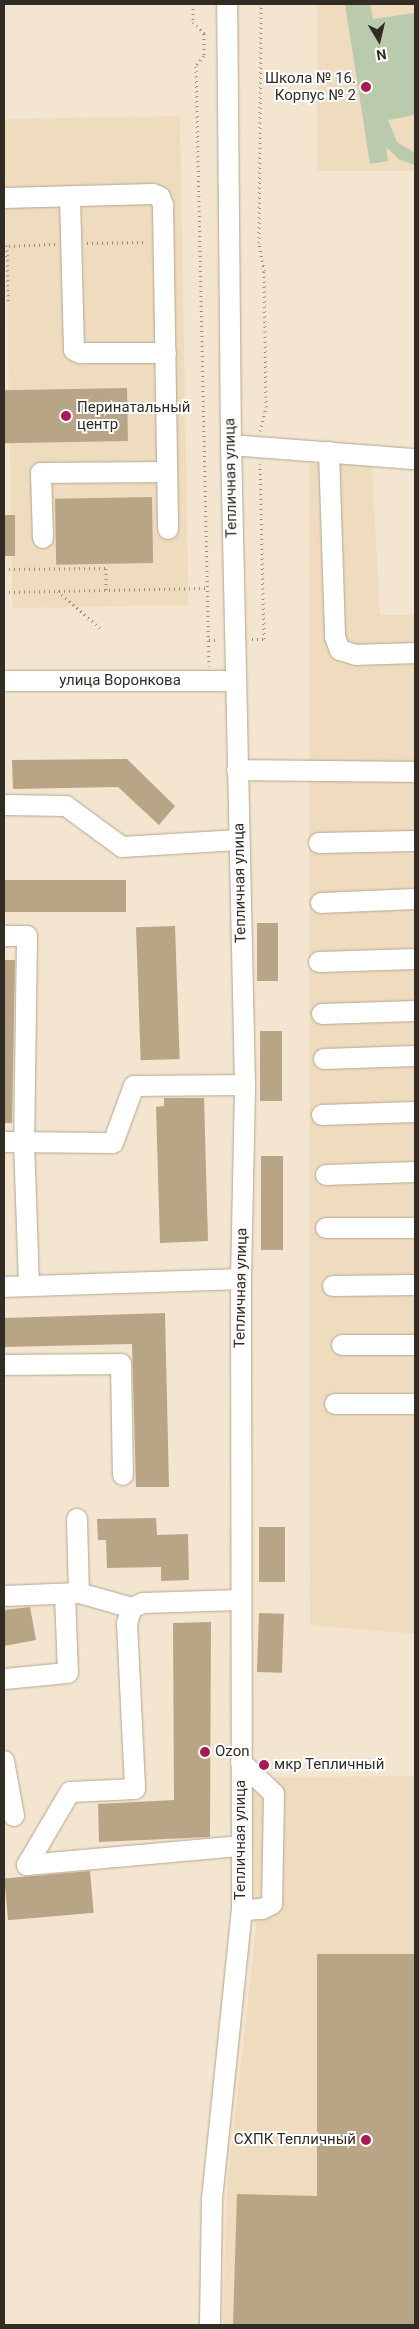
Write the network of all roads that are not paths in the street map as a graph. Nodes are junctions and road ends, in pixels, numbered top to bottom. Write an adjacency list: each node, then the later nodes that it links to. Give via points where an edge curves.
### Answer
1 (228, 4): 5 (street, Тепличная улица)
2 (70, 197): 3 (street); 4 (street, via 74,350 80,353); 4 (street, via 152,194 160,197 163,205)
3 (4, 198)
4 (166, 353): 8 (street)
5 (230, 445): 6 (street); 13 (street, Тепличная улица)
6 (329, 452): 7 (street); 11 (street, via 335,637 340,650 356,655)
7 (415, 459)
8 (167, 472): 9 (street); 10 (street, via 41,473)
9 (168, 529)
10 (43, 538)
11 (415, 653)
12 (4, 681): 13 (street, улица Воронкова)
13 (236, 681): 14 (street, Тепличная улица)
14 (237, 770): 15 (street); 17 (street, Тепличная улица)
15 (415, 772)
16 (4, 805): 17 (street, via 66,806 122,847)
17 (239, 840): 29 (street, Тепличная улица)
18 (415, 841): 19 (street)
19 (319, 843)
20 (415, 899): 21 (street)
21 (320, 903)
22 (4, 936): 33 (street, via 27,936)
23 (415, 959): 24 (street)
24 (319, 962)
25 (415, 1011): 26 (street)
26 (322, 1014)
27 (415, 1056): 28 (street)
28 (324, 1059)
29 (245, 1085): 33 (street, via 134,1086 113,1143); 38 (street, Тепличная улица)
30 (415, 1112): 31 (street)
31 (322, 1115)
32 (4, 1142): 33 (street)
33 (24, 1142): 39 (street)
34 (415, 1172): 35 (street)
35 (326, 1174)
36 (326, 1228): 37 (street)
37 (415, 1228)
38 (241, 1279): 39 (street); 52 (street, Тепличная улица)
39 (29, 1285): 42 (street)
40 (415, 1285): 41 (street)
41 (333, 1286)
42 (4, 1287)
43 (415, 1345): 44 (street)
44 (342, 1346)
45 (4, 1364): 48 (street, via 121,1364)
46 (336, 1404): 47 (street)
47 (415, 1404)
48 (124, 1475)
49 (76, 1519): 50 (street)
50 (72, 1593): 51 (street); 53 (street); 54 (street, via 68,1673)
51 (4, 1596)
52 (239, 1600): 53 (street, via 144,1603); 56 (street, Тепличная улица)
53 (132, 1608): 58 (street, via 127,1623 135,1789 70,1792 27,1865)
54 (4, 1679)
55 (4, 1760): 57 (street)
56 (241, 1762): 58 (street, Тепличная улица); 59 (street, Тепличная улица, via 274,1794 272,1904 262,1909)
57 (14, 1816)
58 (241, 1846): 59 (street, Тепличная улица)
59 (242, 1910): 60 (street, via 212,2199)
60 (210, 2325)

